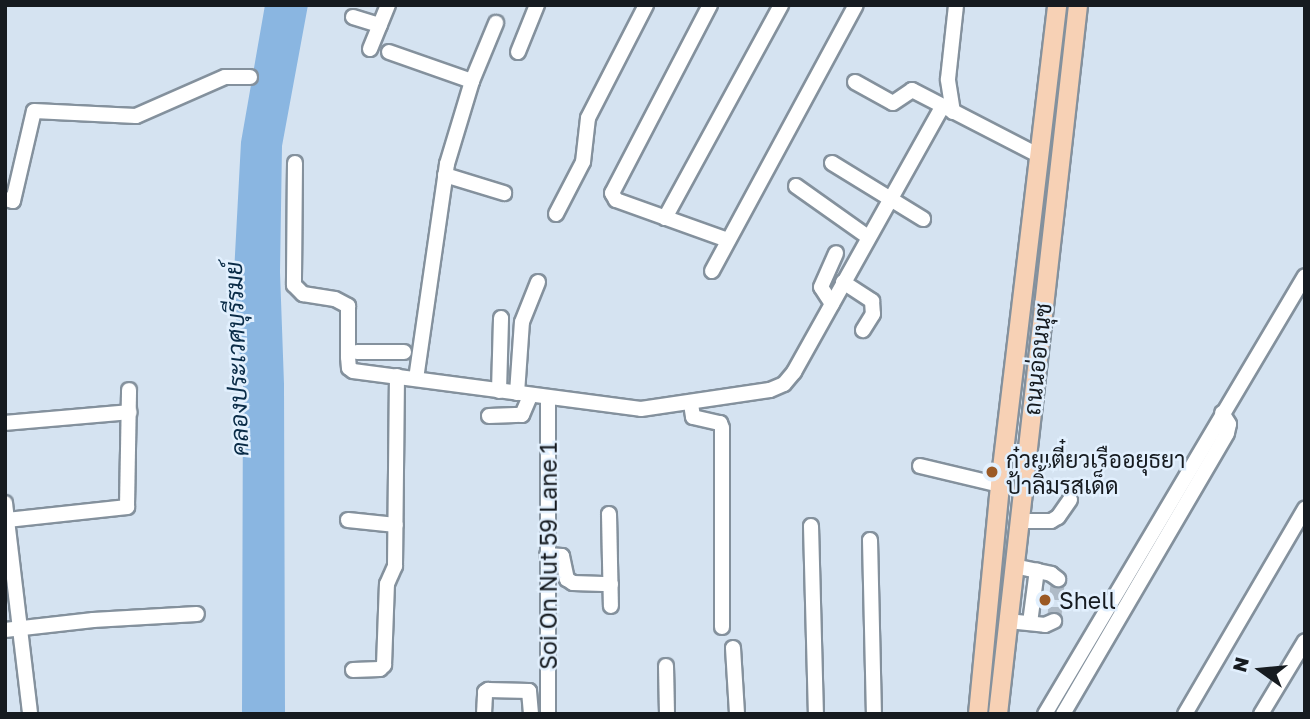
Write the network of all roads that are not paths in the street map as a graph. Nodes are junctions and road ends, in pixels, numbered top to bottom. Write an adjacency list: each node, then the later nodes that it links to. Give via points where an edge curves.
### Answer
1 (388, 5): 12 (street)
2 (537, 5): 15 (street)
3 (646, 5): 28 (street, via 588,118 583,162)
4 (710, 5): 29 (street, via 612,193 616,200)
5 (781, 5): 29 (street)
6 (856, 5): 34 (street)
7 (956, 5): 19 (street)
8 (1057, 5): 20 (main road, ถนนอ่อนนุช)
9 (1078, 5): 32 (main road, ถนนอ่อนนุช)
10 (353, 17): 12 (street)
11 (496, 23): 17 (street)
12 (380, 26): 13 (street)
13 (370, 49)
14 (389, 52): 17 (street)
15 (518, 52)
16 (250, 77): 26 (street, via 225,77 136,116 34,111 13,201)
17 (472, 82): 23 (street)
18 (855, 82): 19 (street, via 893,103 912,90)
19 (947, 109): 20 (street); 27 (street)
20 (1038, 155): 31 (main road, ถนนอ่อนนุช)
21 (295, 163): 46 (street, via 294,285 303,294 348,306 349,368)
22 (832, 163): 27 (street)
23 (446, 171): 25 (street); 48 (street)
24 (796, 186): 33 (street)
25 (504, 193)
26 (5, 199)
27 (889, 199): 30 (street); 33 (street)
28 (556, 214)
29 (665, 218): 34 (street)
30 (923, 219)
31 (1030, 223): 32 (main road); 59 (main road, ถนนอ่อนนุช)
32 (1051, 226): 66 (main road, ถนนอ่อนนุช)
33 (868, 237): 39 (street)
34 (728, 240): 36 (street)
35 (836, 253): 40 (street, via 821,287)
36 (712, 271)
37 (1305, 276): 55 (street)
38 (538, 282): 51 (street, via 522,322)
39 (843, 282): 40 (street); 42 (street, via 872,301 873,314)
40 (832, 303): 53 (street, via 784,384)
41 (501, 318): 50 (street)
42 (863, 330)
43 (356, 352): 44 (street)
44 (382, 352): 45 (street); 46 (street)
45 (404, 352)
46 (380, 374): 47 (street)
47 (397, 376): 48 (street); 67 (street)
48 (416, 379): 50 (street)
49 (129, 390): 54 (street)
50 (499, 391): 51 (street)
51 (523, 394): 52 (street); 56 (street, via 522,415)
52 (548, 398): 53 (street, via 641,409); 70 (street, Soi On Nut 59 Lane 1)
53 (691, 404): 80 (street, via 693,417 720,423 722,428)
54 (130, 412): 57 (street); 64 (street, via 127,507)
55 (1222, 413): 96 (street); 97 (street, via 1229,424 1227,433)
56 (489, 416)
57 (5, 423)
58 (920, 466): 59 (street)
59 (1000, 485): 94 (main road, ถนนอ่อนนุช)
60 (1070, 500): 66 (street, via 1051,521)
61 (5, 503): 64 (street)
62 (1305, 509): 98 (street)
63 (609, 514): 74 (street)
64 (7, 520): 81 (street)
65 (348, 520): 67 (street)
66 (1018, 521): 71 (main road, ถนนอ่อนนุช)
67 (396, 525): 85 (street, via 395,566 387,584 384,665)
68 (811, 526): 92 (street)
69 (870, 540): 93 (street)
70 (547, 555): 74 (street, via 562,556 567,579 573,583); 89 (street, Soi On Nut 59 Lane 1)
71 (1014, 566): 72 (street); 77 (main road, ถนนอ่อนนุช)
72 (1037, 570): 73 (street); 79 (street)
73 (1058, 579)
74 (611, 584): 75 (street)
75 (611, 606)
76 (197, 614): 81 (street)
77 (1007, 621): 79 (street); 95 (main road, ถนนอ่อนนุช)
78 (1054, 621): 79 (street)
79 (1030, 623)
80 (722, 627)
81 (12, 629): 86 (street)
82 (1305, 640): 99 (street)
83 (733, 649): 91 (street)
84 (666, 666): 90 (street)
85 (353, 670)
86 (30, 714)
87 (484, 714): 88 (street, via 488,690 529,691)
88 (531, 714)
89 (548, 714)
90 (667, 714)
91 (737, 714)
92 (816, 714)
93 (874, 714)
94 (978, 714)
95 (998, 714)
96 (1045, 714)
97 (1063, 714)
98 (1185, 714)
99 (1261, 714)

